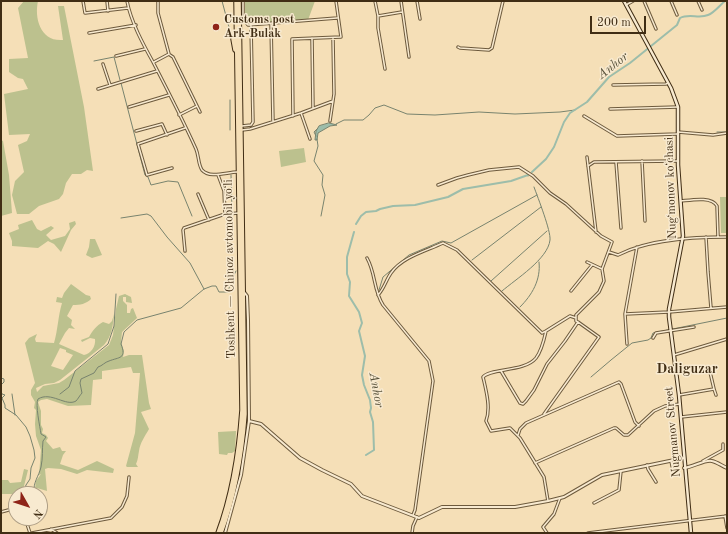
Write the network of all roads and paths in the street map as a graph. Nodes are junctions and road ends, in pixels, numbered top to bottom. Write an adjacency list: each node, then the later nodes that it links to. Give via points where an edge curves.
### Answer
1 (83, 1): 20 (street, via 85,13)
2 (107, 1): 20 (street)
3 (127, 1): 18 (street)
4 (158, 1): 37 (street, via 158,14)
5 (238, 1): 25 (highway, Toshkent — Chinoz avtomobil yoʻli); 34 (highway, Toshkent — Chinoz avtomobil yoʻli)
6 (244, 1): 25 (street)
7 (336, 1): 24 (street)
8 (375, 1): 23 (street)
9 (401, 1): 21 (street)
10 (417, 1): 26 (street)
11 (503, 1): 35 (street, via 492,48 489,50)
12 (624, 1): 17 (main road, Nugʻmonov koʻchasi)
13 (633, 1): 17 (street)
14 (644, 1): 30 (street)
15 (671, 1): 22 (street)
16 (698, 1): 19 (street)
17 (626, 5): 44 (main road, Nugʻmonov koʻchasi)
18 (128, 8): 20 (street); 29 (street)
19 (702, 10)
20 (108, 11)
21 (402, 11): 23 (street); 39 (street)
22 (677, 15)
23 (378, 16): 42 (street)
24 (338, 18): 27 (street); 33 (street, via 341,36)
25 (241, 19): 28 (street, via 248,26); 34 (highway, Toshkent — Chinoz avtomobil yoʻli)
26 (420, 19)
27 (271, 24): 28 (street); 61 (street)
28 (251, 25): 63 (street, via 253,122)
29 (136, 26): 31 (street); 36 (street)
30 (656, 29)
31 (88, 33)
32 (312, 38): 33 (street); 53 (street); 58 (street, via 292,38)
33 (333, 38): 49 (street)
34 (238, 40): 63 (highway, Toshkent — Chinoz avtomobil yoʻli); 75 (highway, Toshkent — Chinoz avtomobil yoʻli, via 233,39 237,67)
35 (458, 47)
36 (146, 49): 38 (street); 40 (street)
37 (169, 54): 40 (street); 50 (street, via 173,57)
38 (116, 56)
39 (409, 57)
40 (153, 63): 43 (street)
41 (103, 64): 45 (street)
42 (385, 69)
43 (158, 71): 45 (street); 48 (street)
44 (668, 83): 46 (street); 52 (main road, Nugʻmonov koʻchasi)
45 (110, 85): 47 (street)
46 (613, 85)
47 (98, 89)
48 (169, 95): 51 (street); 57 (street)
49 (333, 101): 53 (street); 60 (street)
50 (197, 106): 55 (street); 57 (street)
51 (129, 107)
52 (678, 107): 54 (street); 65 (main road, Nugʻmonov koʻchasi)
53 (313, 108): 56 (street)
54 (610, 109)
55 (200, 112)
56 (302, 113): 58 (street); 68 (street)
57 (179, 116): 62 (street)
58 (293, 116): 61 (street)
59 (584, 116): 65 (street, via 617,136)
60 (330, 121)
61 (273, 122): 63 (street, via 250,129)
62 (186, 128): 67 (street); 76 (street, via 202,170)
63 (241, 128): 108 (highway, Toshkent — Chinoz avtomobil yoʻli)
64 (136, 131): 67 (street, via 162,124)
65 (678, 133): 66 (street); 71 (main road, Nugʻmonov koʻchasi)
66 (727, 133)
67 (167, 135): 74 (street, via 138,146 147,174)
68 (310, 139)
69 (588, 157): 73 (street)
70 (642, 161): 71 (street); 72 (street); 83 (street)
71 (678, 161): 79 (main road, Nugʻmonov koʻchasi)
72 (616, 162): 73 (street, via 594,162); 84 (street)
73 (588, 166): 85 (street)
74 (172, 168)
75 (238, 172): 76 (street); 80 (highway, Toshkent — Chinoz avtomobil yoʻli)
76 (218, 175): 81 (street, via 224,191)
77 (438, 186): 85 (street, via 489,170 519,167 533,176)
78 (198, 194): 82 (street)
79 (681, 201): 87 (street, via 715,202); 89 (main road, Nugʻmonov koʻchasi)
80 (239, 213): 81 (street); 108 (highway, Toshkent — Chinoz avtomobil yoʻli)
81 (225, 214): 82 (street)
82 (209, 220): 91 (street, via 184,228)
83 (645, 221)
84 (622, 228)
85 (596, 232): 92 (street, via 612,242)
86 (706, 237): 87 (street); 89 (street); 100 (street)
87 (718, 237): 88 (street)
88 (727, 238)
89 (683, 239): 90 (street); 101 (main road, Nugʻmonov koʻchasi)
90 (637, 247): 92 (street, via 618,255); 102 (street)
91 (185, 251)
92 (609, 252): 96 (street)
93 (367, 258): 98 (street, via 372,268)
94 (587, 262): 95 (street)
95 (592, 265): 96 (street); 97 (street)
96 (602, 269): 103 (street, via 604,281 599,292)
97 (571, 291)
98 (378, 296): 107 (street, via 397,267 409,258 443,243 457,250 542,333); 143 (street, via 429,361 432,381)
99 (727, 306): 100 (street)
100 (711, 308): 101 (street)
101 (668, 312): 102 (street); 106 (main road, Nugʻmonov koʻchasi)
102 (625, 314): 111 (street)
103 (576, 318): 104 (street); 107 (street, via 570,316)
104 (578, 322): 113 (street, via 547,364 534,390 523,404); 122 (street, via 599,336)
105 (694, 326): 106 (street)
106 (670, 329): 109 (street, via 656,333); 112 (main road, Nugmanov Street)
107 (546, 331): 113 (street, via 540,351 532,362)
108 (244, 338): 114 (street); 116 (highway, Toshkent — Chinoz avtomobil yoʻli); 151 (highway, Toshkent — Chinoz avtomobil yoʻli, via 240,440)
109 (653, 338)
110 (727, 339): 112 (street)
111 (627, 344)
112 (674, 355): 118 (main road, Nugmanov Street)
113 (501, 371): 127 (street, via 484,376 488,409 486,421 491,432 509,428)
114 (249, 372): 116 (highway); 124 (street)
115 (710, 372): 117 (street)
116 (245, 374): 125 (highway, Toshkent — Chinoz avtomobil yoʻli)
117 (714, 388): 118 (street); 119 (street)
118 (679, 395): 120 (main road, Nugmanov Street)
119 (716, 395)
120 (680, 404): 123 (main road, Nugmanov Street); 126 (street, via 665,406)
121 (727, 412): 123 (street)
122 (543, 415): 126 (street, via 619,382); 127 (street, via 523,425)
123 (681, 417): 129 (main road, Nugmanov Street)
124 (249, 421): 125 (highway); 143 (street, via 261,424 300,458 351,484 362,496); 152 (street, via 241,475)
125 (244, 423): 151 (highway, Toshkent — Chinoz avtomobil yoʻli, via 236,482)
126 (639, 426): 132 (street, via 626,435 614,428)
127 (518, 435): 132 (street)
128 (723, 444): 131 (street, via 723,450)
129 (684, 458): 130 (street); 134 (main road, Nugmanov Street)
130 (671, 460): 133 (street); 137 (street)
131 (703, 461): 134 (street); 135 (street, via 713,461)
132 (535, 463): 141 (street, via 544,477)
133 (647, 465): 136 (street); 139 (street)
134 (684, 468): 146 (main road, Nugmanov Street)
135 (727, 468)
136 (621, 471): 140 (street, via 600,476); 142 (street, via 619,490)
137 (673, 471)
138 (129, 477): 148 (street, via 127,496 122,507 112,518)
139 (656, 482)
140 (560, 498): 141 (street); 154 (street, via 554,514 543,527)
141 (548, 501): 145 (street, via 515,507 442,507)
142 (594, 503)
143 (413, 515): 145 (street)
144 (726, 516): 146 (street); 147 (street)
145 (417, 517): 153 (street, via 412,526)
146 (690, 521): 155 (street); 156 (main road, Nugmanov Street)
147 (727, 528)
148 (52, 530): 149 (street); 150 (street)
149 (31, 533)
150 (57, 533)
151 (220, 533)
152 (225, 533)
153 (412, 533)
154 (547, 533)
155 (588, 533)
156 (691, 533)

